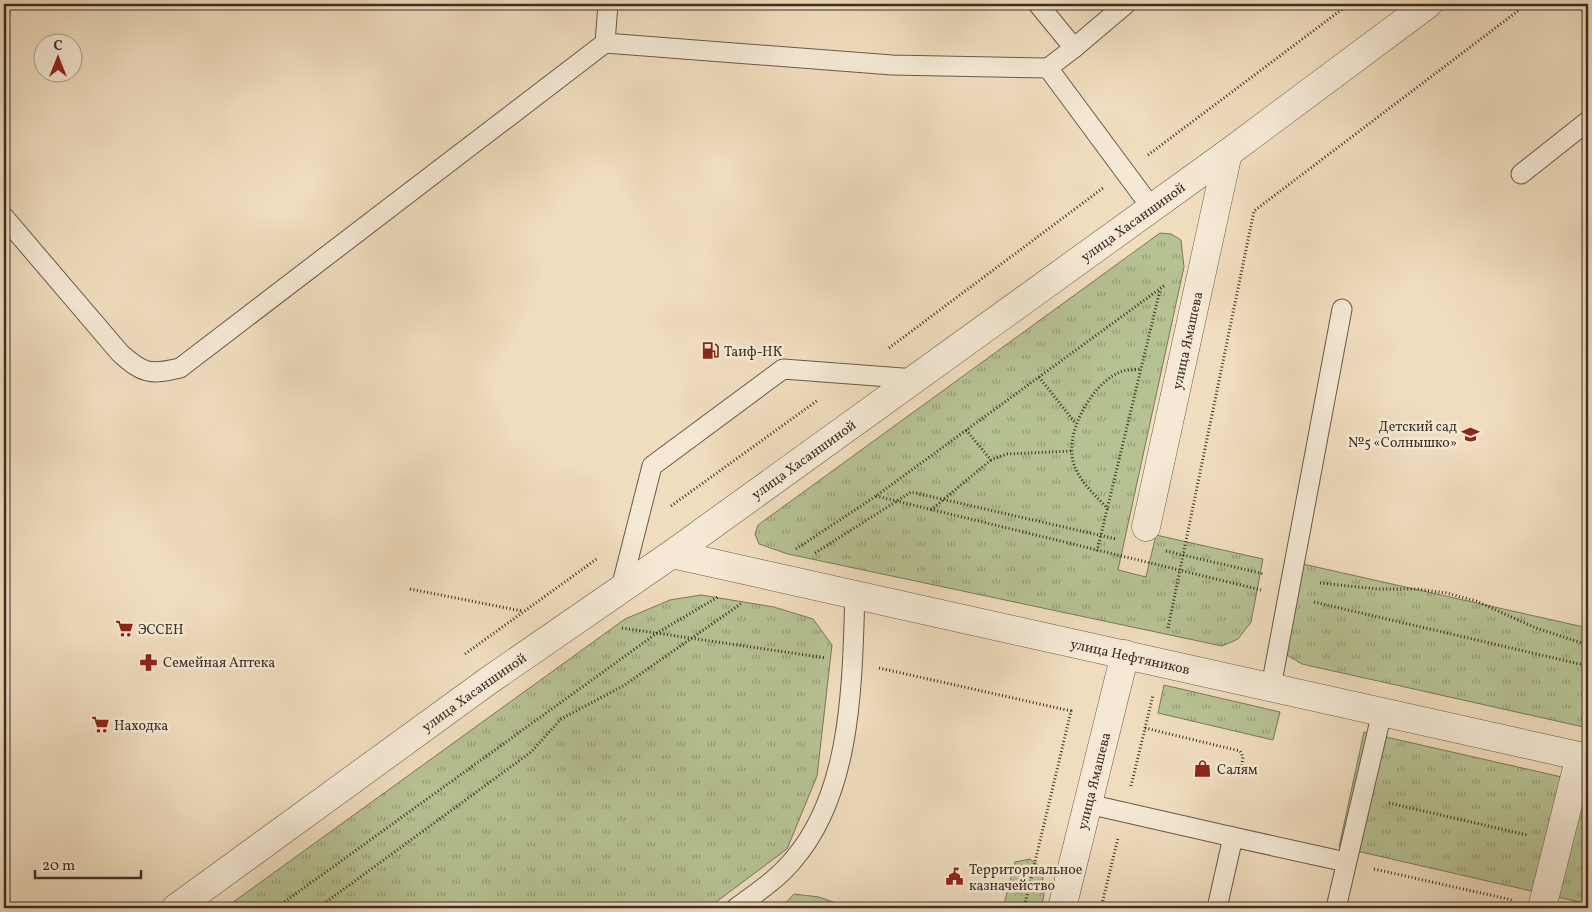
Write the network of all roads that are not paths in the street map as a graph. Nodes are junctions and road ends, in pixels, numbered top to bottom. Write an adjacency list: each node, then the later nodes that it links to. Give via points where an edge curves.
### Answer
1 (608, 4): 5 (lane)
2 (1038, 4): 6 (lane)
3 (1126, 4): 6 (lane)
4 (1428, 4): 9 (street, улица Хасаншиной)
5 (605, 43): 7 (lane, via 892,65); 12 (lane, via 180,368 158,373 137,369)
6 (1074, 48): 7 (lane)
7 (1048, 68): 11 (lane)
8 (1588, 121): 10 (lane)
9 (1228, 153): 11 (street, улица Хасаншиной); 15 (street, улица Ямашева)
10 (1521, 174)
11 (1151, 207): 14 (street, улица Хасаншиной)
12 (4, 217)
13 (1342, 310): 20 (lane)
14 (916, 379): 16 (street, улица Хасаншиной); 17 (lane, via 783,369 652,466)
15 (1146, 527)
16 (672, 554): 17 (street, улица Хасаншиной); 18 (street, улица Нефтяников)
17 (621, 588): 26 (street, улица Хасаншиной)
18 (855, 593): 19 (street, улица Нефтяников); 27 (lane, via 851,691 829,797 815,830 794,860 768,885)
19 (1125, 654): 20 (street, улица Нефтяников); 23 (street, улица Ямашева)
20 (1271, 687): 21 (street, улица Нефтяников)
21 (1382, 712): 22 (street, улица Нефтяников); 25 (lane)
22 (1584, 758): 31 (street)
23 (1088, 804): 24 (lane); 28 (street, улица Ямашева)
24 (1232, 837): 25 (lane); 29 (lane)
25 (1346, 862): 30 (lane)
26 (176, 908)
27 (736, 908)
28 (1062, 908)
29 (1217, 908)
30 (1336, 908)
31 (1542, 908)

